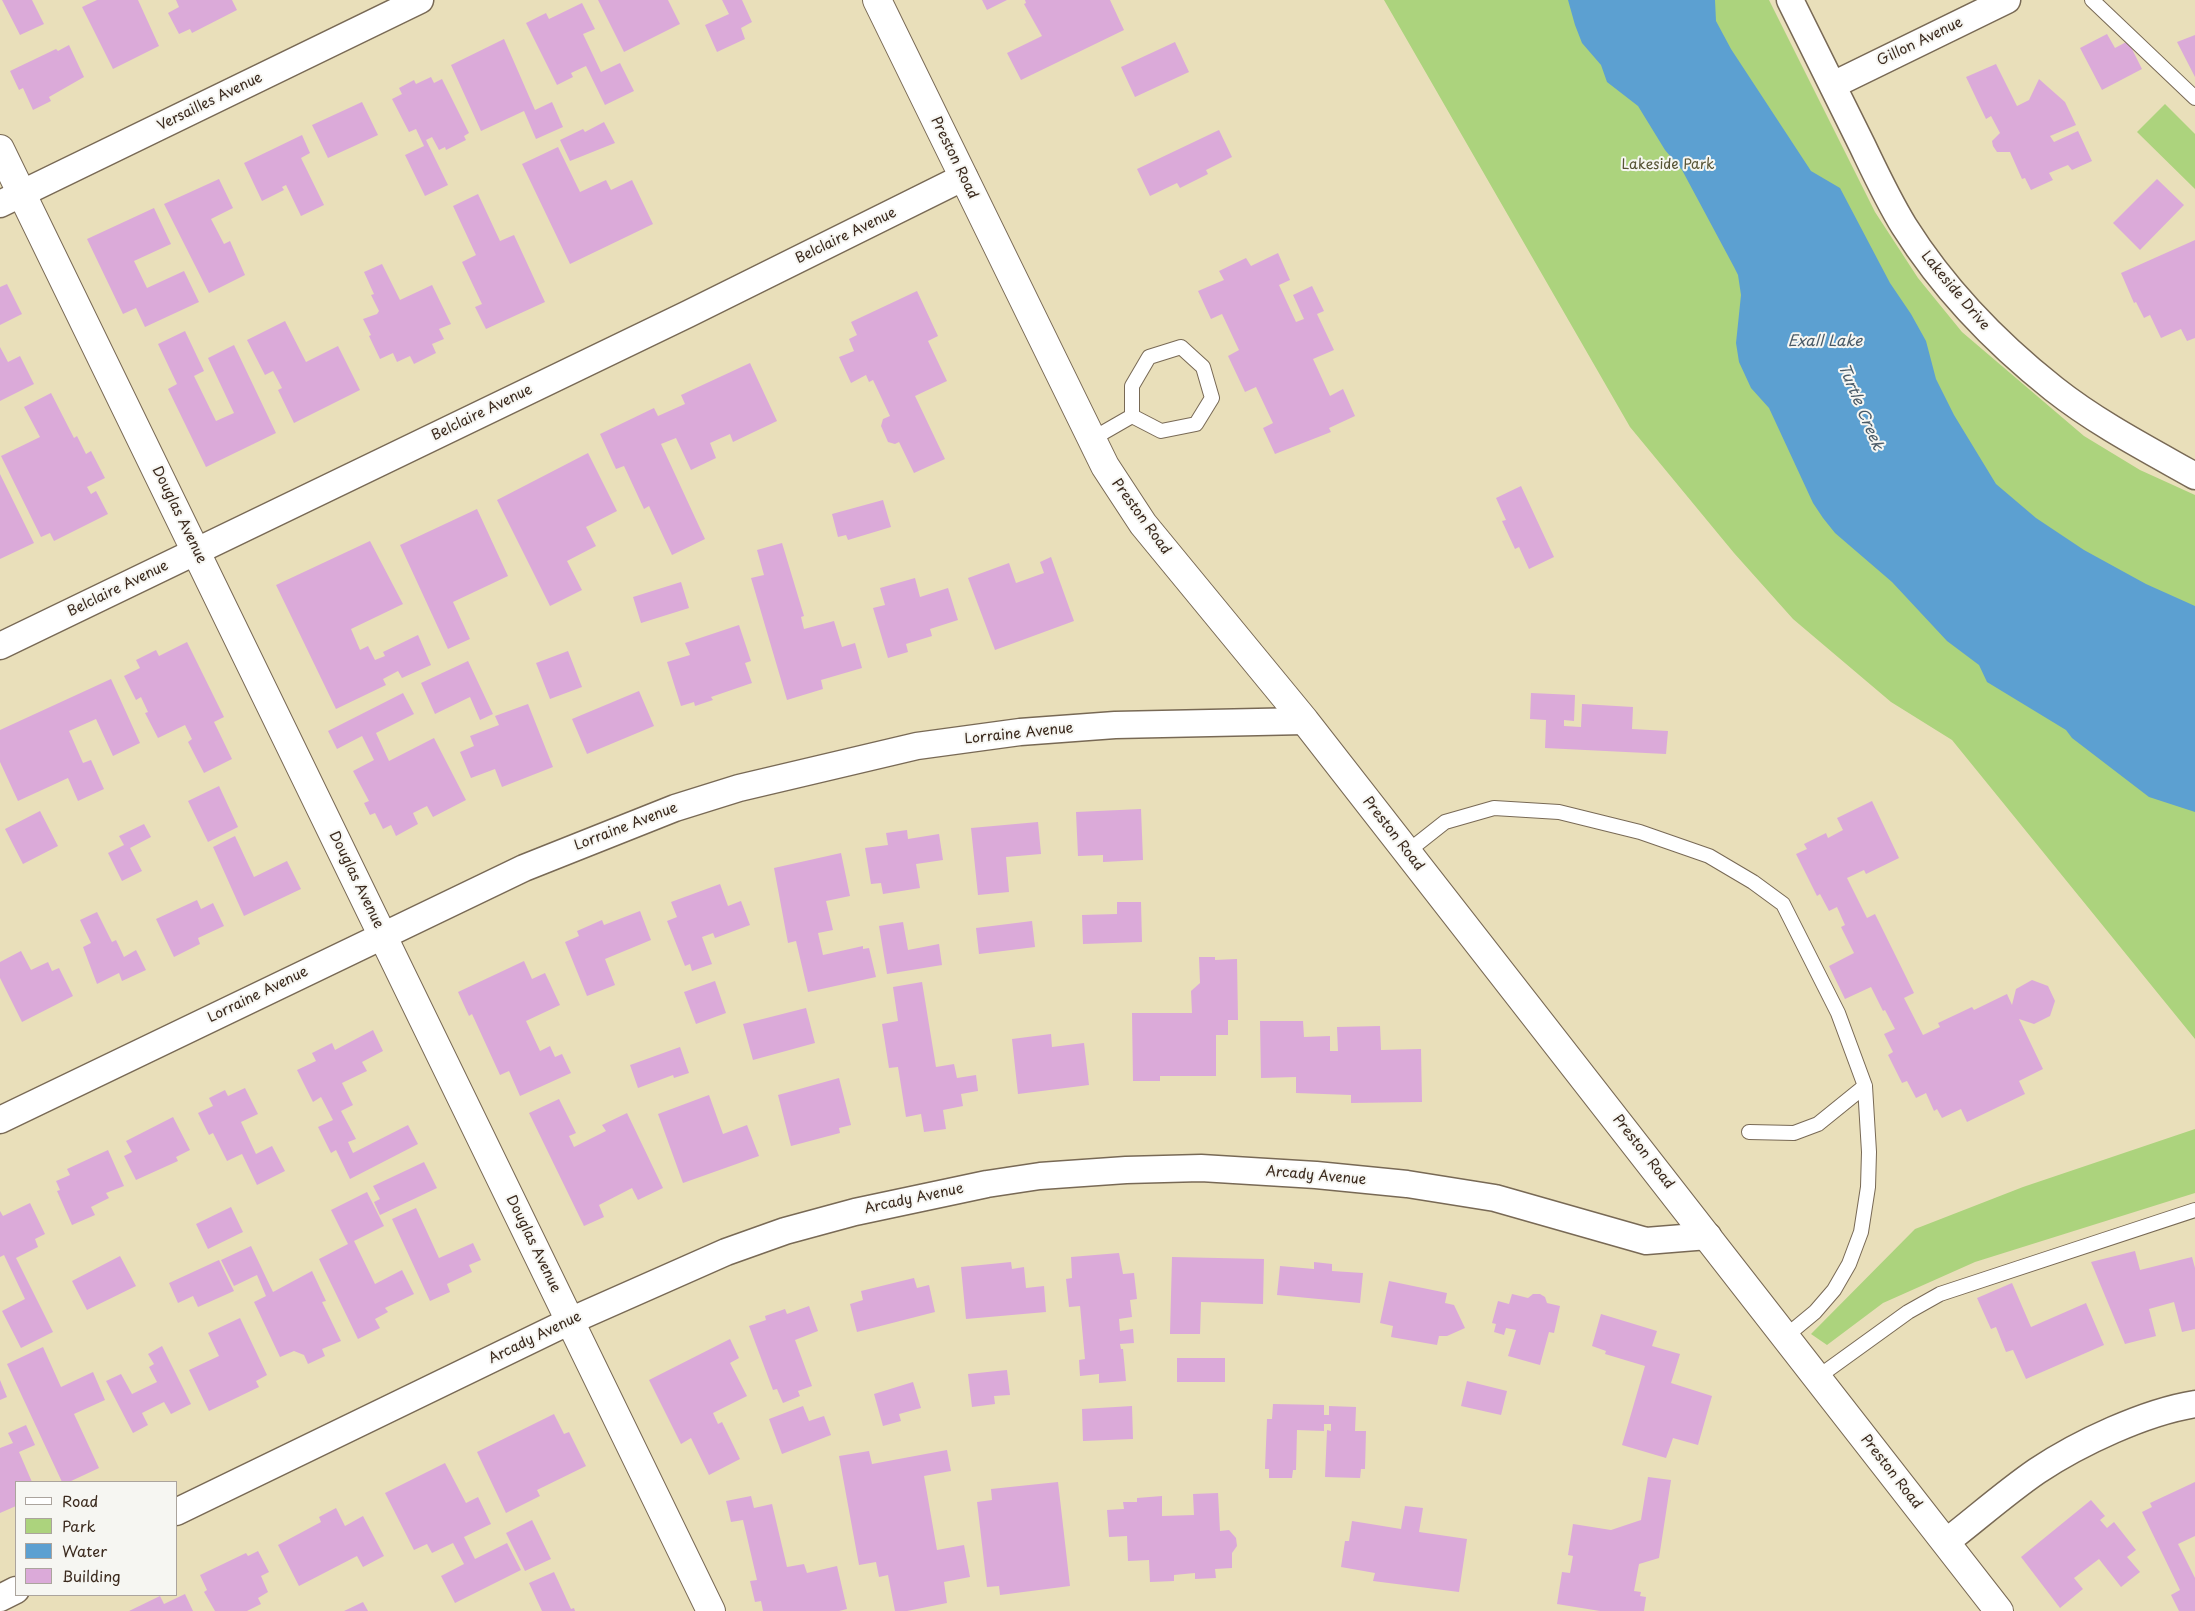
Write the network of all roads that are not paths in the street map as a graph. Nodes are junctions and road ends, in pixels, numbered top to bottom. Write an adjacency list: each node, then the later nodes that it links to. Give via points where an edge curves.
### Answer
1 (420, 0): 10 (street, Versailles Avenue)
2 (877, 0): 9 (main road, Preston Road)
3 (1790, 0): 6 (street, Lakeside Drive)
4 (2007, 0): 6 (street, Gillon Avenue)
5 (2092, 0): 7 (lane)
6 (1832, 85): 13 (street, Lakeside Drive, via 1903,225 1934,271 1971,313 2054,390 2112,429)
7 (2195, 98)
8 (0, 149): 10 (main road, Douglas Avenue)
9 (964, 177): 12 (main road, Preston Road); 14 (street, Belclaire Avenue)
10 (11, 199): 14 (main road, Douglas Avenue)
11 (1132, 416): 11 (lane, via 1132,386 1149,358 1181,347 1203,367 1212,398 1196,424 1161,431); 12 (lane)
12 (1092, 439): 16 (main road, Preston Road, via 1143,524)
13 (2195, 476)
14 (196, 551): 15 (street, Belclaire Avenue); 18 (main road, Douglas Avenue)
15 (0, 646)
16 (1305, 721): 17 (main road, Preston Road); 18 (street, Lorraine Avenue, via 1115,725 1020,732 917,746 802,772 675,808 608,833 524,868)
17 (1407, 852): 19 (lane, via 1446,822 1494,808 1559,812 1640,832 1709,856 1783,904 1838,1012); 23 (main road, Preston Road)
18 (382, 935): 20 (street, Lorraine Avenue); 24 (main road, Douglas Avenue)
19 (1865, 1086): 21 (lane, via 1818,1124 1794,1133); 25 (lane, via 1869,1152 1861,1232 1849,1264 1834,1290 1815,1312)
20 (0, 1120)
21 (1749, 1132)
22 (2195, 1210): 26 (lane, via 1940,1294 1908,1312)
23 (1708, 1236): 24 (street, Arcady Avenue, via 1646,1241 1495,1198 1316,1175 1202,1168 1040,1176 928,1195 785,1231 717,1255); 25 (main road, Preston Road)
24 (570, 1321): 28 (street, Arcady Avenue); 32 (main road, Douglas Avenue)
25 (1786, 1336): 26 (main road, Preston Road)
26 (1818, 1377): 29 (main road, Preston Road)
27 (2195, 1404): 29 (street, via 2148,1417 2086,1442 2037,1471)
28 (178, 1511)
29 (1946, 1542): 33 (main road, Preston Road)
30 (15, 1590): 31 (street)
31 (0, 1598)
32 (711, 1611)
33 (1999, 1611)

